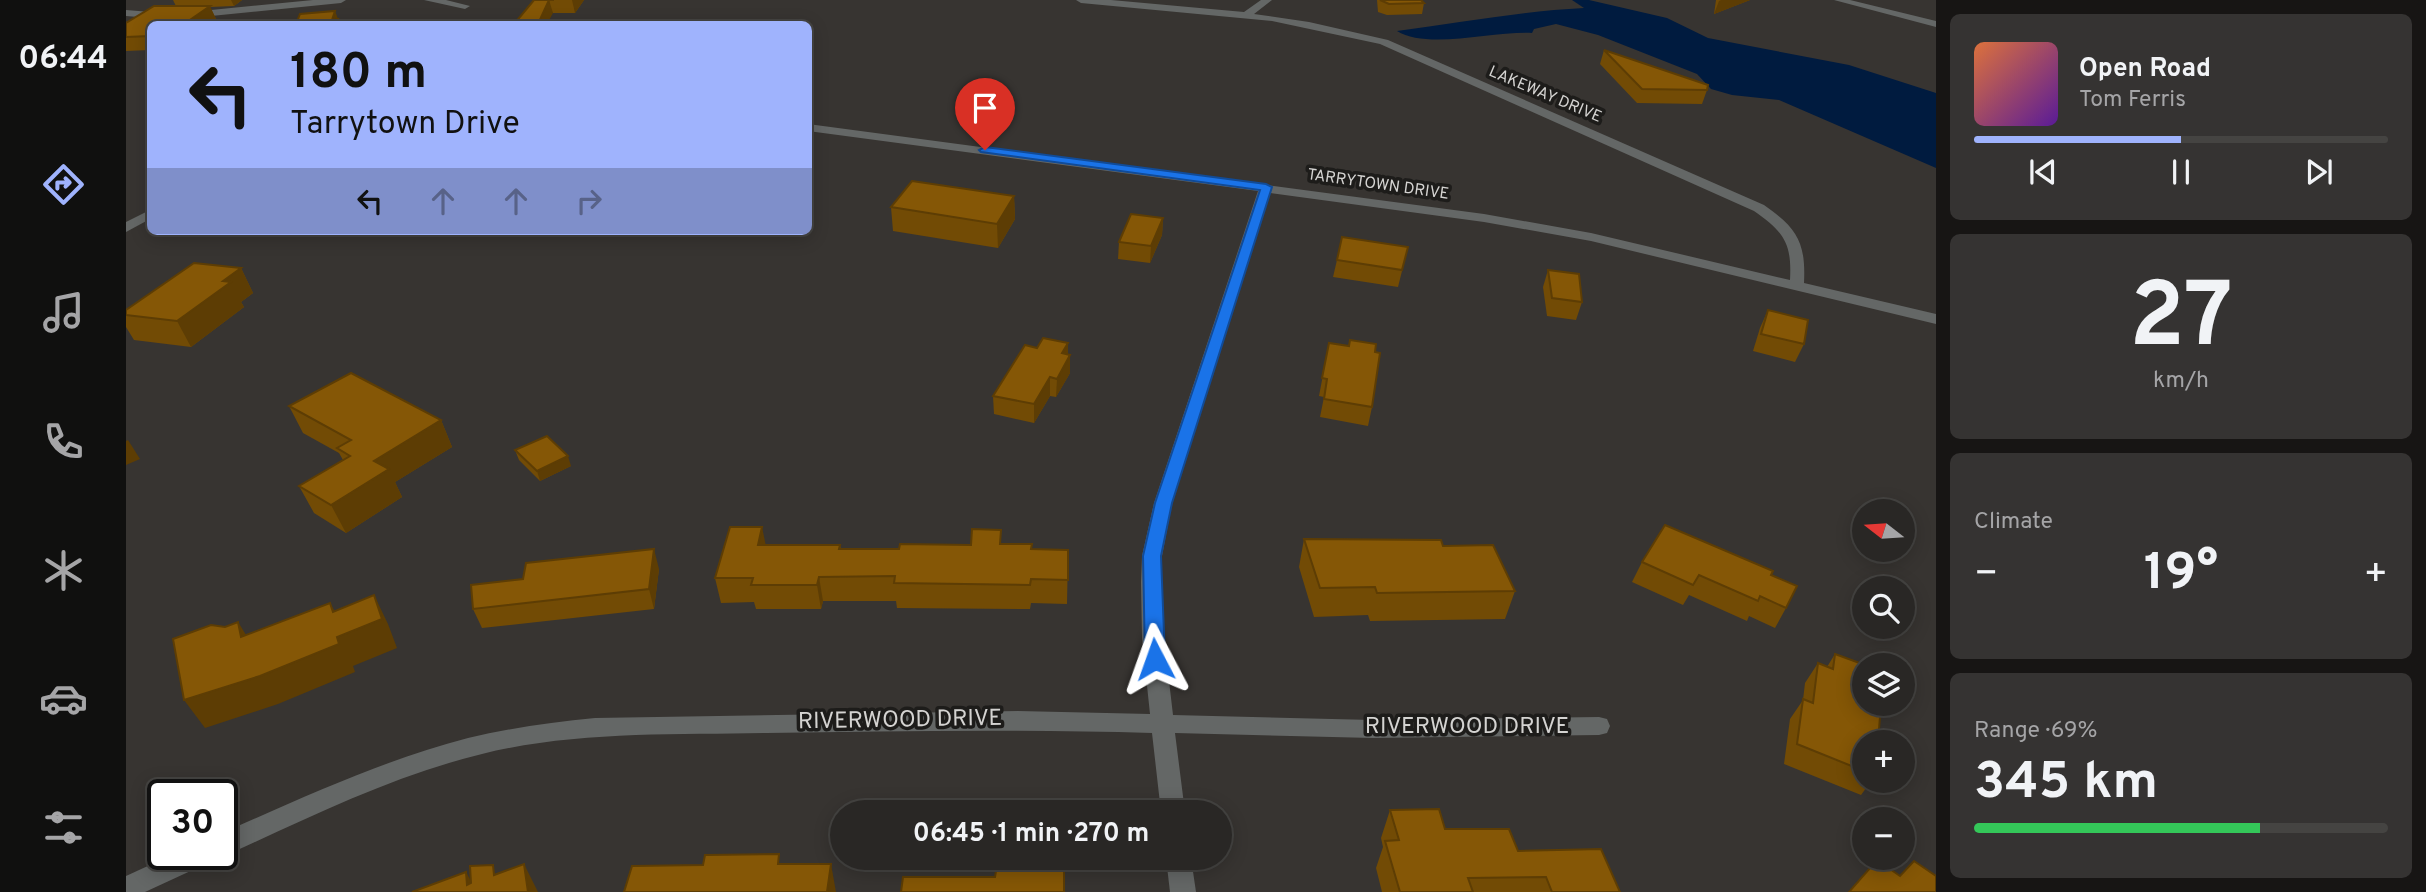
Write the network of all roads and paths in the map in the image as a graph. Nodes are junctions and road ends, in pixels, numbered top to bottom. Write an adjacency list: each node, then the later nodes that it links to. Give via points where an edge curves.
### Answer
1 (341, 0): 8 (street)
2 (429, 0): 6 (street)
3 (1081, 0): 9 (street, LAKEWAY DRIVE)
4 (1267, 0): 9 (street)
5 (1839, 0): 11 (street)
6 (465, 6)
7 (126, 13): 10 (street)
8 (182, 15)
9 (1246, 15): 16 (street, LAKEWAY DRIVE, via 1319,25 1384,42 1731,194 1775,218 1793,237 1799,257)
10 (171, 16)
11 (1936, 24)
12 (812, 128): 13 (street, TARRYTOWN DRIVE)
13 (1266, 187): 16 (street, TARRYTOWN DRIVE, via 1560,231); 18 (street, via 1163,503 1152,556 1153,638)
14 (147, 216): 15 (street)
15 (126, 228)
16 (1797, 285): 17 (street, TARRYTOWN DRIVE)
17 (1936, 319)
18 (1162, 723): 19 (street, RIVERWOOD DRIVE, via 1373,729); 20 (street); 21 (street, RIVERWOOD DRIVE, via 710,723 548,732 448,753)
19 (1599, 726)
20 (1172, 800)
21 (238, 838)
22 (166, 870): 24 (street)
23 (1180, 870): 25 (street)
24 (126, 888)
25 (1183, 892)

